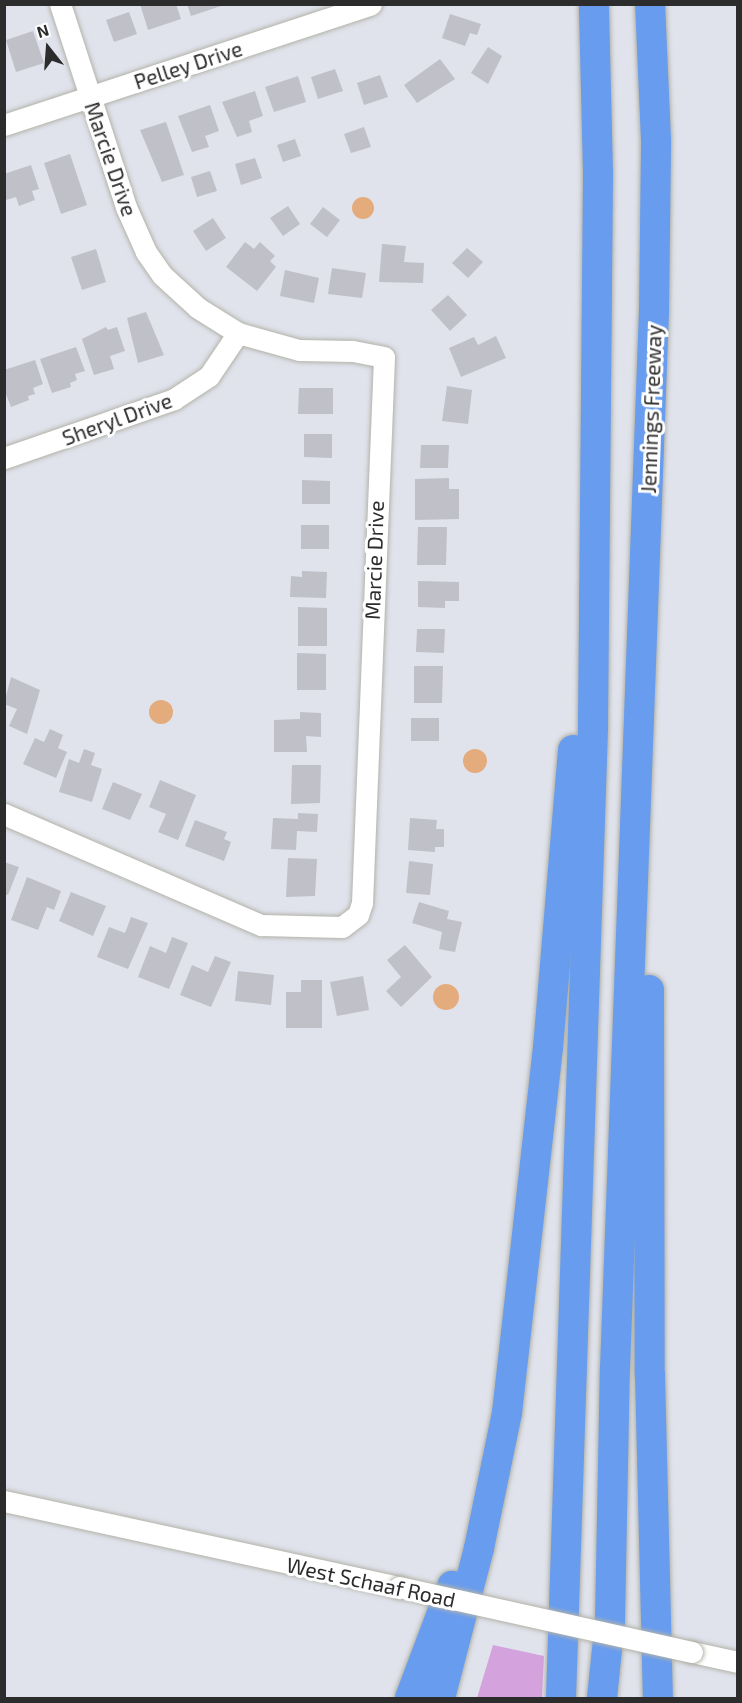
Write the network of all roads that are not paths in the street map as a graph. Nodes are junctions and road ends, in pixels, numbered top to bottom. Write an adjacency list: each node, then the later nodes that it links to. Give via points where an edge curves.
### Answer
1 (60, 4): 5 (street, Marcie Drive)
2 (371, 4): 5 (street, Pelley Drive)
3 (594, 4): 9 (highway, via 598,173)
4 (650, 4): 11 (highway, Jennings Freeway, via 656,140 654,312)
5 (90, 98): 6 (street, Pelley Drive); 7 (street, Marcie Drive, via 126,207 146,252 179,293)
6 (4, 125)
7 (238, 333): 8 (street, Sheryl Drive, via 209,376 174,399); 10 (street, Marcie Drive, via 299,350 352,351 384,357 364,889 358,915 351,923 331,930 261,925)
8 (4, 458)
9 (593, 556): 12 (highway, via 548,1048); 18 (highway, via 593,726)
10 (4, 814)
11 (638, 814): 14 (highway, via 617,1321); 21 (highway, via 649,937 650,1375)
12 (518, 1309): 16 (highway, via 461,1562); 17 (highway, via 502,1446)
13 (4, 1501): 15 (street, West Schaaf Road, bridge)
14 (610, 1621): 19 (highway); 20 (highway)
15 (738, 1662)
16 (410, 1698)
17 (440, 1698)
18 (561, 1698)
19 (602, 1698)
20 (615, 1698)
21 (658, 1698)

